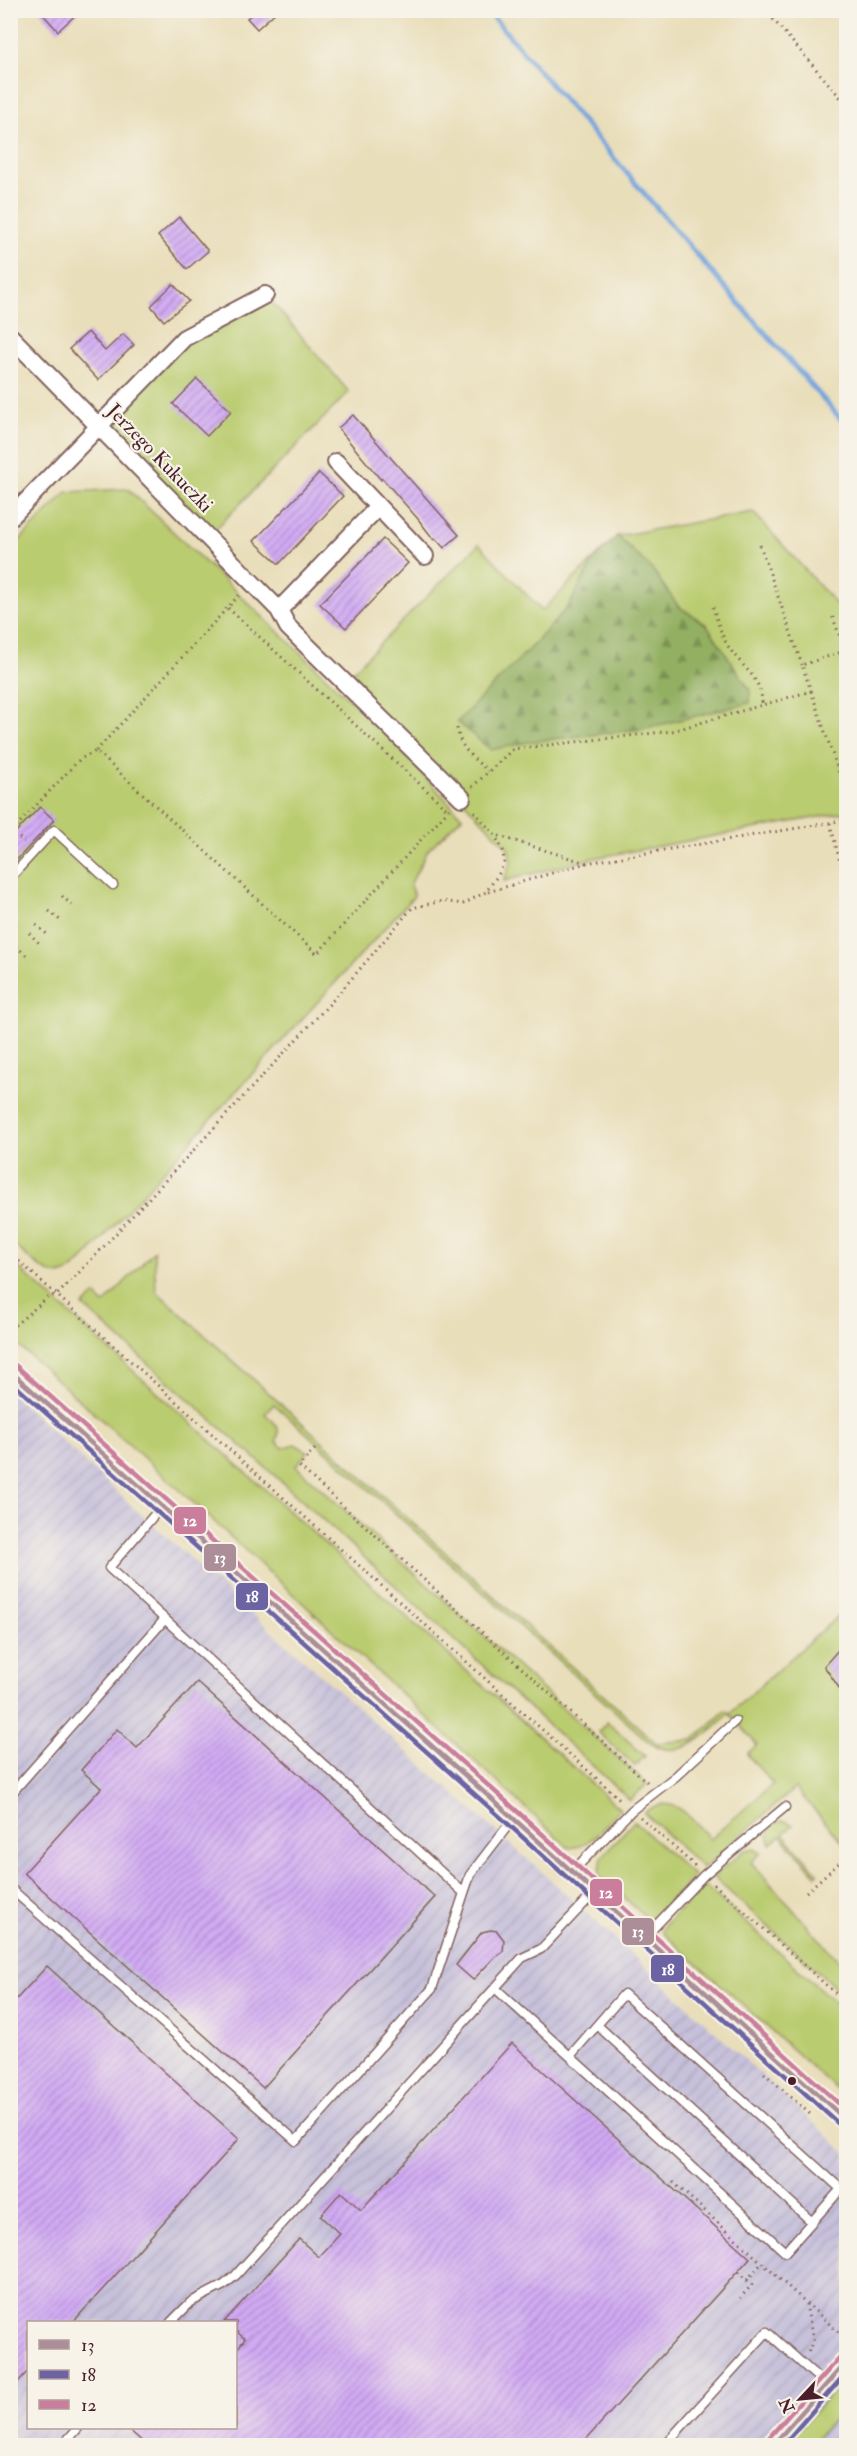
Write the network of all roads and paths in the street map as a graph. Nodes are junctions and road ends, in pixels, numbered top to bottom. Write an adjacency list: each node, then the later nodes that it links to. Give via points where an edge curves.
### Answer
1 (765, 10): 2 (path)
2 (846, 104)
3 (265, 295): 5 (street, via 184,338)
4 (10, 336): 5 (street, Jerzego Kukuczki)
5 (99, 427): 8 (street); 11 (street, Jerzego Kukuczki)
6 (336, 462): 7 (street)
7 (378, 507): 10 (street); 14 (street)
8 (10, 518)
9 (760, 545): 16 (path)
10 (425, 556)
11 (250, 581): 13 (path); 14 (street, Jerzego Kukuczki)
12 (713, 607): 18 (path, via 724,640 757,680 763,693)
13 (228, 608): 20 (path); 24 (path)
14 (279, 610): 23 (street, Jerzego Kukuczki, via 288,627)
15 (832, 615): 16 (path, via 845,651)
16 (802, 665): 17 (path)
17 (811, 691): 18 (path); 22 (path)
18 (762, 705): 21 (path, via 672,731 513,749)
19 (457, 728): 21 (path, via 465,750)
20 (96, 751): 24 (path, via 317,954); 27 (path, via 80,759)
21 (488, 771): 23 (path)
22 (840, 776)
23 (462, 798): 24 (path); 28 (path)
24 (448, 810)
25 (846, 820): 26 (path)
26 (830, 823): 30 (path); 33 (path)
27 (11, 830): 29 (path)
28 (494, 834): 30 (path); 34 (path, via 503,850 504,862)
29 (35, 852): 31 (lane); 32 (lane, via 54,830)
30 (586, 863): 34 (path)
31 (10, 878)
32 (112, 885)
33 (846, 885)
34 (486, 892): 46 (path, via 463,904 442,901 412,908 334,998)
35 (62, 896): 36 (path)
36 (74, 907)
37 (49, 910): 38 (path)
38 (61, 921)
39 (36, 925): 41 (path)
40 (29, 933): 42 (path)
41 (48, 935)
42 (40, 944)
43 (16, 946): 44 (path)
44 (28, 957)
45 (10, 1253): 46 (path)
46 (57, 1295): 47 (path, via 50,1296); 56 (path)
47 (10, 1329)
48 (10, 1371): 50 (street)
49 (315, 1449): 53 (path, via 299,1466)
50 (162, 1506): 51 (lane, via 109,1568); 57 (street)
51 (165, 1619): 54 (lane); 63 (lane)
52 (735, 1720): 53 (lane)
53 (658, 1791): 56 (lane)
54 (10, 1795)
55 (785, 1807): 60 (lane)
56 (632, 1810): 59 (lane); 60 (path)
57 (513, 1818): 59 (street); 63 (lane, via 470,1875)
58 (846, 1857): 62 (path)
59 (572, 1872): 64 (street)
60 (704, 1875): 65 (lane); 67 (path)
61 (10, 1888): 63 (lane, via 296,2141 432,1989)
62 (806, 1892)
63 (464, 1893)
64 (594, 1893): 65 (street); 66 (lane, via 541,1949 522,1958)
65 (644, 1938): 70 (street)
66 (495, 1988): 69 (lane); 78 (lane, via 236,2275 191,2302)
67 (846, 2003)
68 (597, 2025): 69 (lane); 72 (lane); 72 (lane, via 624,1994 842,2189)
69 (570, 2056): 72 (lane, via 785,2252)
70 (846, 2120)
71 (673, 2182): 73 (path)
72 (812, 2222)
73 (762, 2263): 75 (path); 77 (path)
74 (738, 2272): 75 (path)
75 (747, 2280): 76 (path, via 752,2285)
76 (740, 2298)
77 (806, 2303): 79 (path); 81 (path, via 813,2340)
78 (172, 2321)
79 (846, 2339)
80 (846, 2362): 82 (street)
81 (802, 2363): 82 (lane); 85 (lane, via 767,2332)
82 (826, 2385): 86 (street)
83 (76, 2429): 84 (lane)
84 (62, 2445)
85 (664, 2445)
86 (772, 2445)

